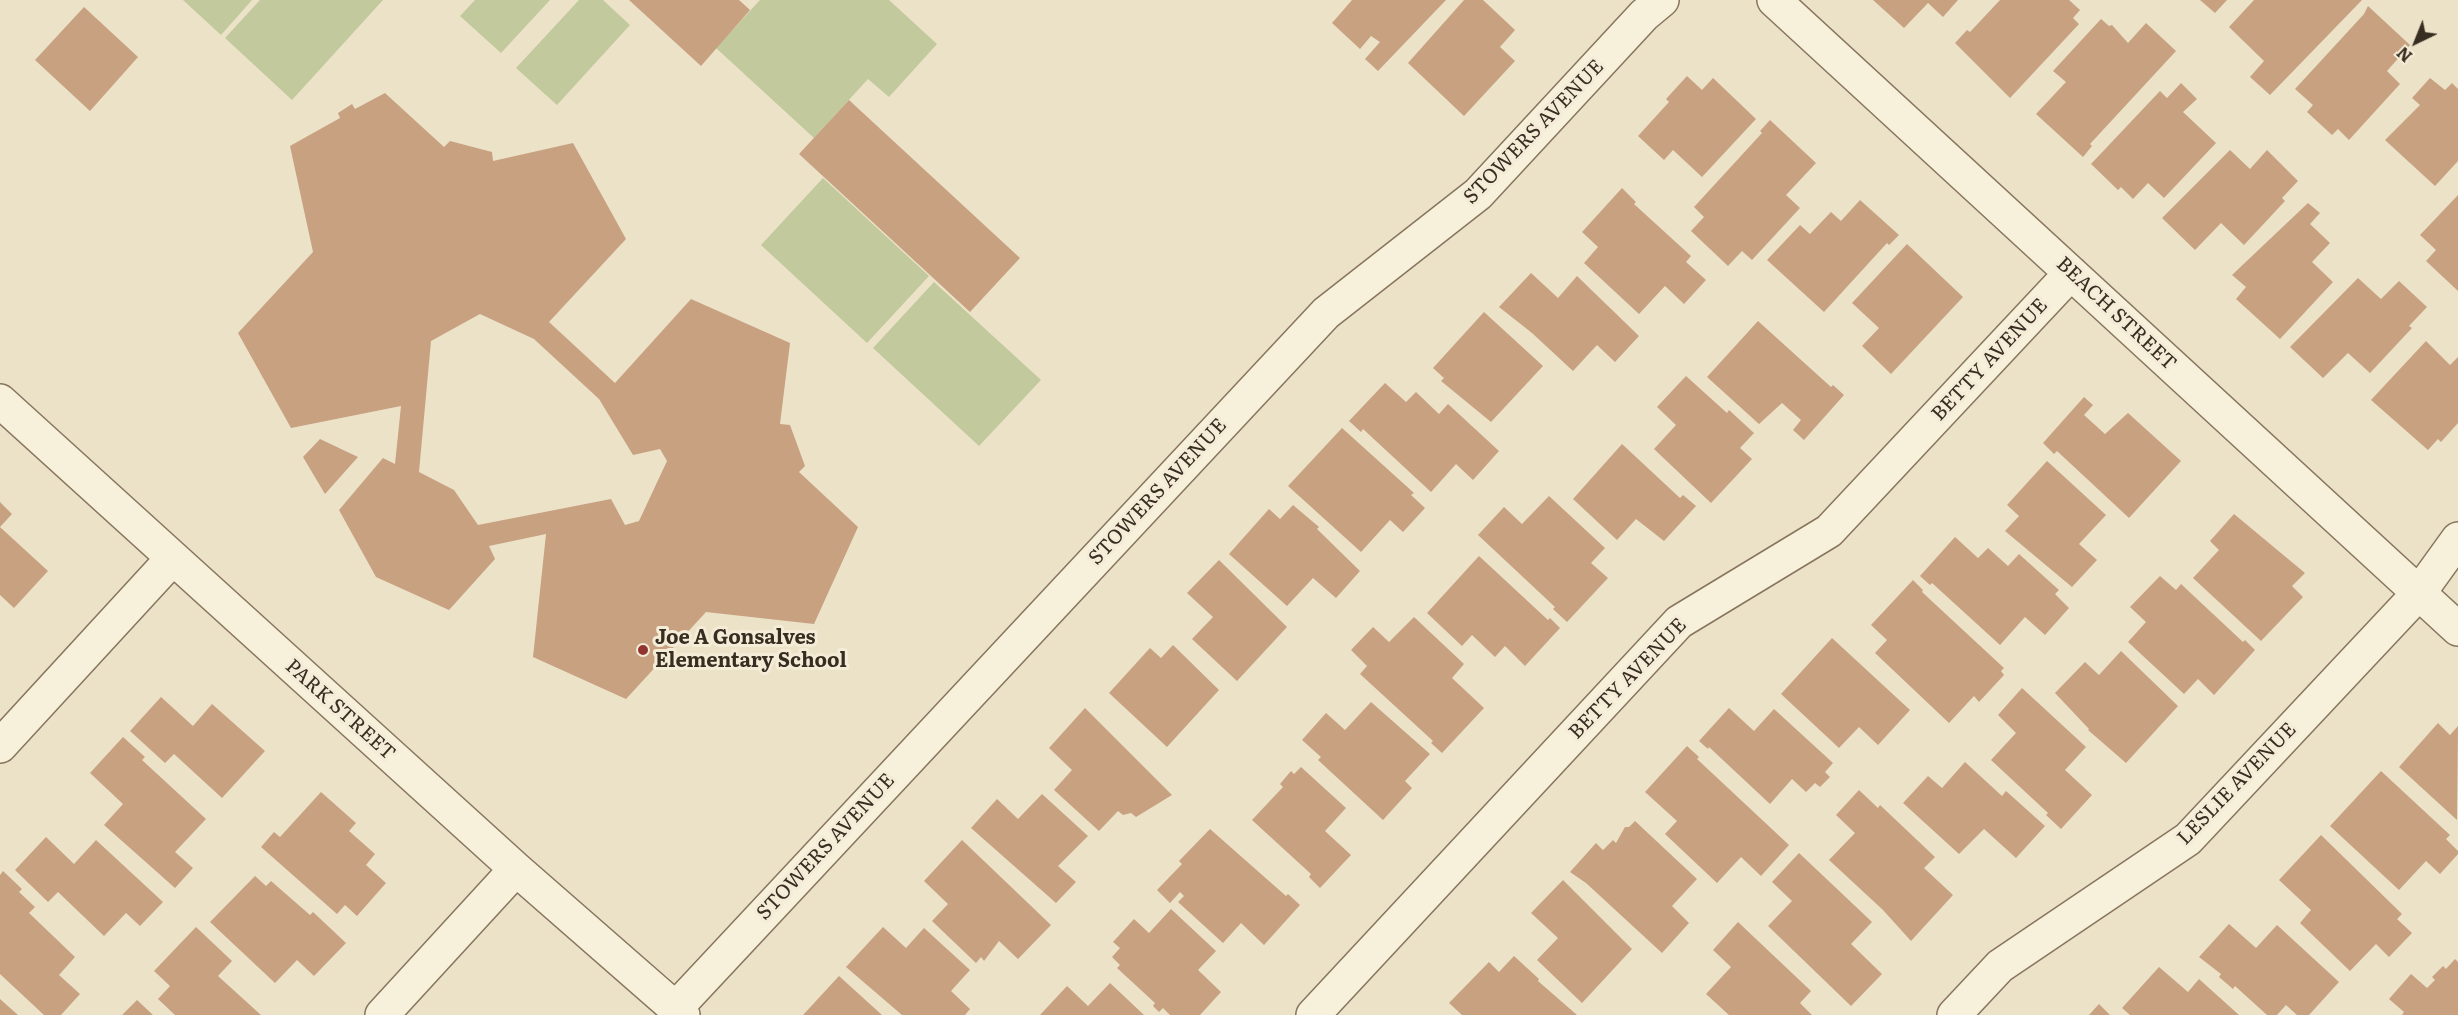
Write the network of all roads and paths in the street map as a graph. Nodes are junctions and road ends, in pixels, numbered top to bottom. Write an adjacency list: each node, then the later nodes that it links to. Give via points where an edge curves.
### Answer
1 (1774, 0): 3 (street, BEACH STREET)
2 (1645, 5): 11 (street, STOWERS AVENUE, via 1478,194 1326,313)
3 (2072, 273): 7 (street, BEACH STREET); 13 (street, BETTY AVENUE, via 1829,531 1679,622)
4 (0, 401): 6 (street, PARK STREET)
5 (2458, 538): 7 (street, LESLIE AVENUE)
6 (173, 558): 9 (street); 10 (street, PARK STREET)
7 (2419, 593): 8 (street, BEACH STREET); 14 (street, LESLIE AVENUE, via 2188,839 2000,966)
8 (2458, 629)
9 (0, 746)
10 (516, 869): 11 (street, PARK STREET); 12 (street)
11 (680, 1012)
12 (382, 1015)
13 (1313, 1015)
14 (1954, 1015)

